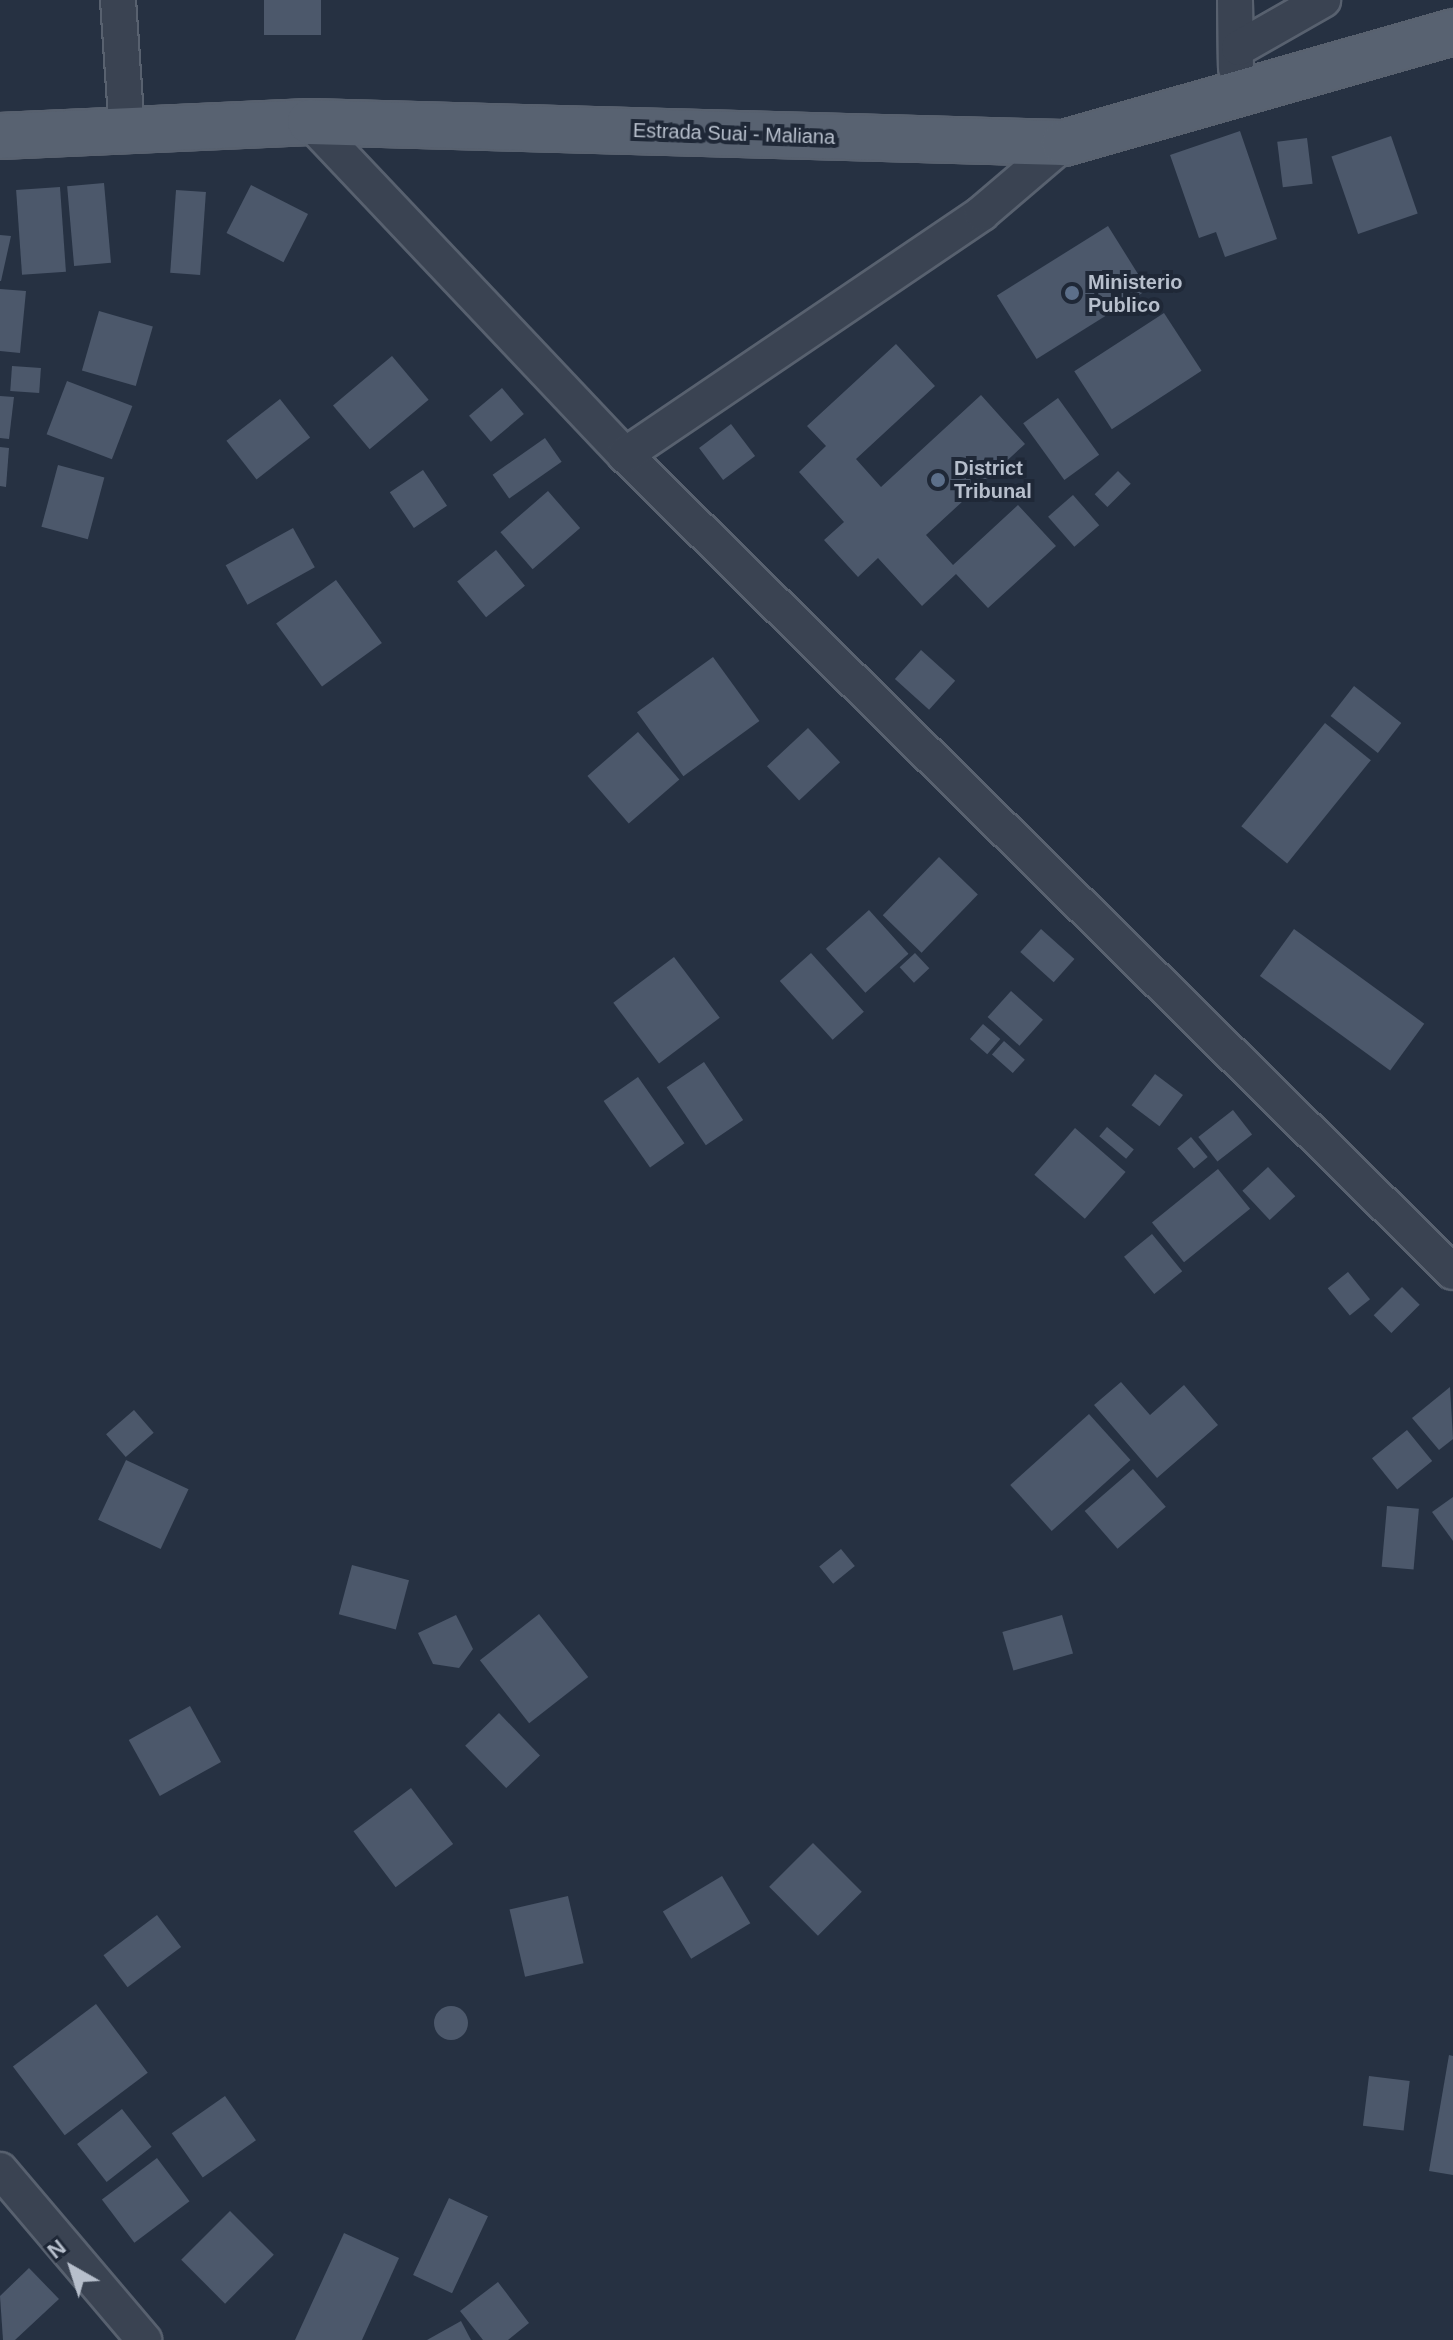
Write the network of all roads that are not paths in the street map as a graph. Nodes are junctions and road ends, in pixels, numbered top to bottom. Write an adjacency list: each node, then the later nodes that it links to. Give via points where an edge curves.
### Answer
1 (118, 0): 8 (street)
2 (1235, 0): 5 (street)
3 (1323, 0): 5 (street)
4 (1453, 32): 6 (main road, Estrada Suai - Maliana)
5 (1239, 48): 6 (street)
6 (1231, 96): 10 (main road, Estrada Suai - Maliana)
7 (310, 122): 8 (main road, Estrada Suai - Maliana); 10 (main road, Estrada Suai - Maliana); 11 (street)
8 (127, 131): 9 (main road, Estrada Suai - Maliana)
9 (0, 136)
10 (1064, 143): 11 (street, via 982,213)
11 (625, 455): 12 (street)
12 (1453, 1272)
13 (0, 2170): 14 (street)
14 (144, 2340)

